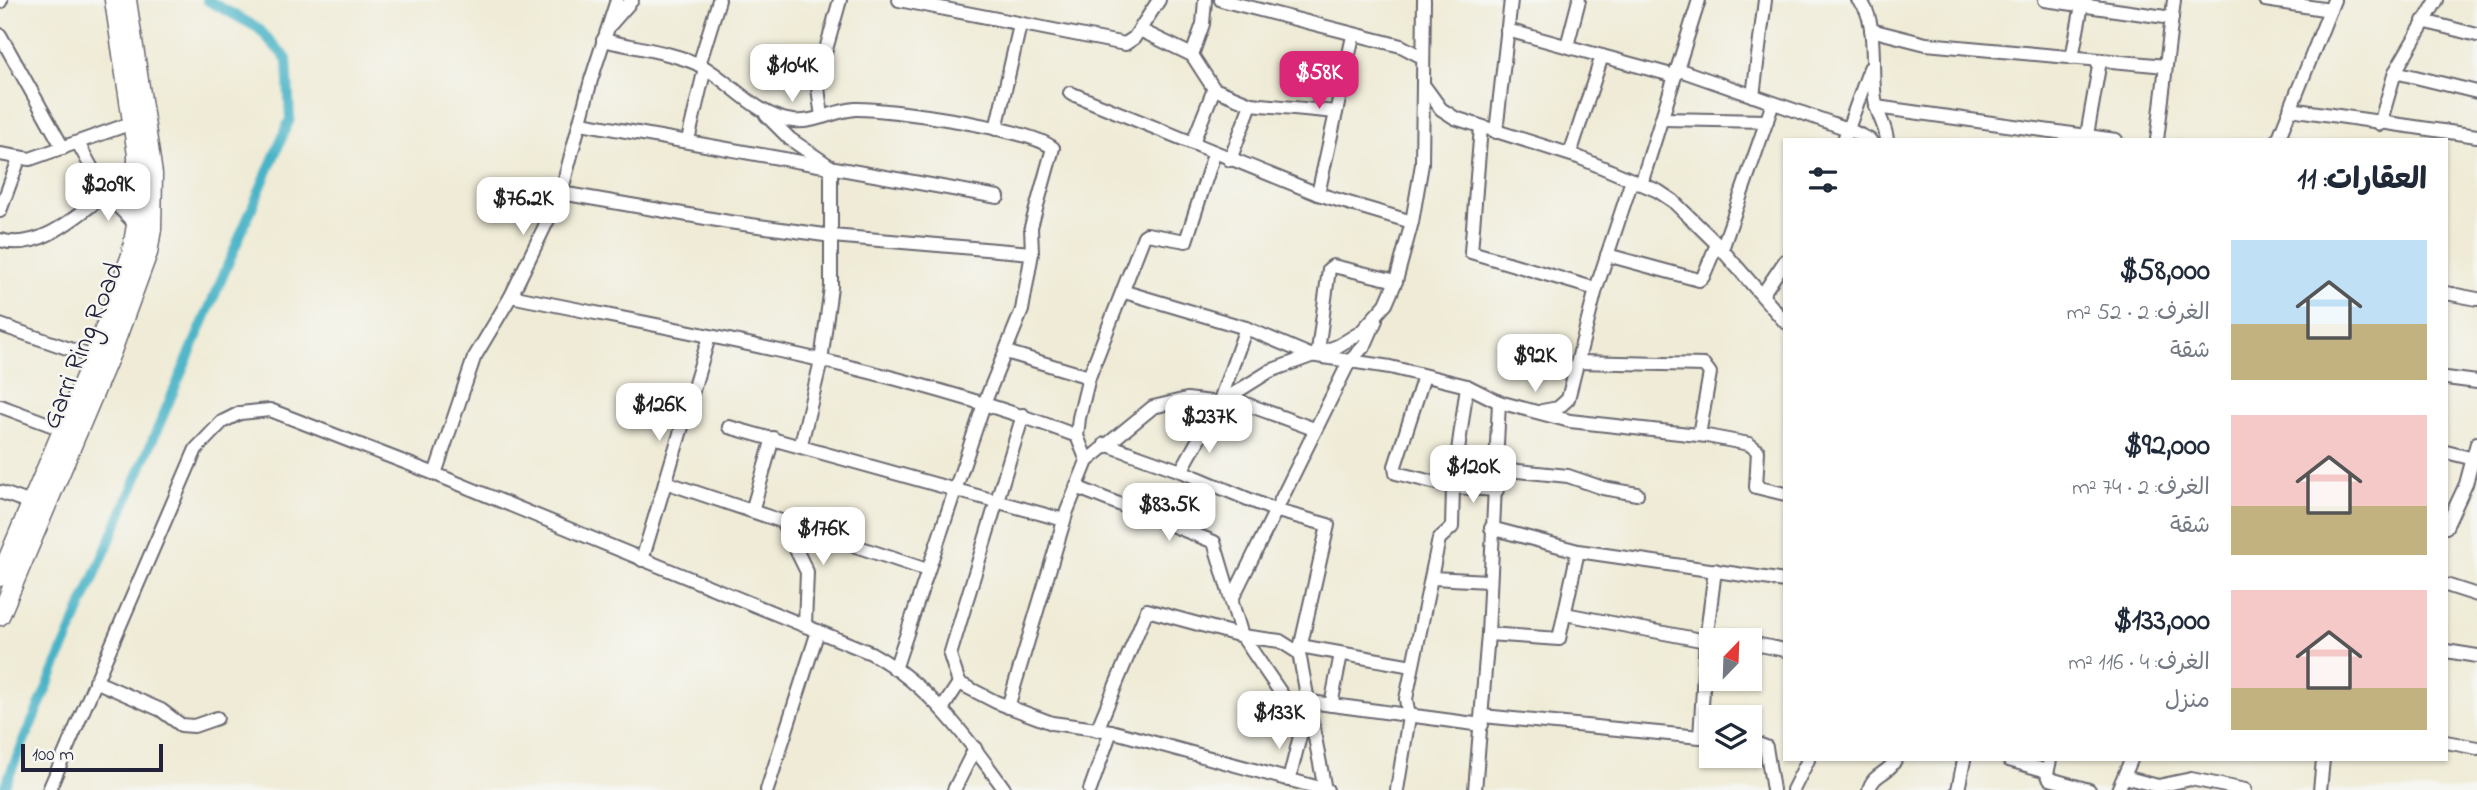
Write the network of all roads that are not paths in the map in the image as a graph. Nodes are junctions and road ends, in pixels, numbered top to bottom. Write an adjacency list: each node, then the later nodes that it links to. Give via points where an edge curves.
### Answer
1 (114, 0): 60 (highway, Garri Ring Road)
2 (127, 0): 170 (highway, Garri Ring Road, via 153,174 148,253 119,334)
3 (617, 0): 31 (street)
4 (632, 0): 31 (street)
5 (719, 0): 43 (street)
6 (840, 0): 57 (street, via 817,81)
7 (900, 0): 21 (street)
8 (1159, 0): 28 (street)
9 (1205, 0): 36 (street, via 1203,24)
10 (1221, 0): 22 (street)
11 (1424, 0): 38 (street)
12 (1511, 0): 29 (street)
13 (1579, 0): 35 (street)
14 (1699, 0): 45 (street)
15 (1765, 0): 50 (street)
16 (2045, 0): 23 (street)
17 (2174, 0): 25 (street)
18 (2265, 0): 24 (street)
19 (2437, 0): 26 (street)
20 (1864, 1): 30 (street)
21 (923, 2): 27 (street)
22 (1246, 4): 34 (street)
23 (2082, 5): 25 (street); 39 (street)
24 (2332, 5): 55 (street)
25 (2172, 18): 42 (street)
26 (2423, 21): 32 (street); 44 (street)
27 (1020, 25): 28 (street, via 1125,44); 64 (street)
28 (1140, 30): 36 (street)
29 (1507, 30): 35 (street); 65 (street)
30 (1871, 30): 39 (street, via 1926,44); 41 (street)
31 (605, 35): 43 (street); 61 (street)
32 (2477, 35)
33 (0, 36): 76 (street)
34 (1353, 36): 38 (street, via 1401,46); 56 (street)
35 (1567, 46): 37 (street)
36 (1192, 55): 47 (street)
37 (1602, 56): 45 (street); 79 (street)
38 (1422, 57): 46 (street)
39 (2072, 58): 40 (street)
40 (2100, 61): 42 (street); 67 (street)
41 (1872, 63): 54 (street); 66 (street)
42 (2166, 66): 71 (street)
43 (702, 67): 53 (street); 73 (street)
44 (2395, 72): 48 (street); 62 (street)
45 (1676, 73): 50 (street); 58 (street)
46 (1424, 86): 63 (street, via 1441,109); 90 (street, via 1422,163)
47 (1214, 89): 52 (street); 74 (street)
48 (2477, 92)
49 (1070, 93): 74 (street)
50 (1753, 96): 51 (street)
51 (1773, 103): 59 (street); 66 (street)
52 (1251, 104): 56 (street); 81 (street)
53 (756, 106): 57 (street, via 792,121); 82 (street, via 790,139)
54 (1876, 107): 67 (street); 69 (street)
55 (2290, 109): 62 (street); 72 (street)
56 (1336, 113): 87 (street)
57 (822, 117): 64 (street, via 853,110 892,110)
58 (1662, 119): 59 (street); 83 (street)
59 (1767, 121): 94 (street)
60 (132, 123): 75 (street); 91 (highway, Garri Ring Road)
61 (581, 123): 73 (street); 85 (street)
62 (2380, 124): 68 (street)
63 (1482, 127): 65 (street); 99 (street, via 1471,252)
64 (996, 129): 95 (street, via 1053,148 1031,227)
65 (1496, 132): 79 (street)
66 (1846, 134)
67 (2087, 135): 70 (street)
68 (2477, 136)
69 (1887, 138)
70 (2104, 138)
71 (2157, 138)
72 (2279, 138)
73 (688, 140): 82 (street)
74 (1193, 142): 78 (street)
75 (78, 143): 76 (street); 86 (street)
76 (63, 148): 80 (street)
77 (0, 154): 80 (street)
78 (1214, 154): 81 (street); 100 (street, via 1186,241 1145,234)
79 (1570, 154): 83 (street)
80 (19, 159): 84 (street)
81 (1230, 160): 87 (street)
82 (831, 167): 88 (street); 92 (street)
83 (1637, 182): 94 (street, via 1673,201); 96 (street)
84 (4, 188): 89 (street)
85 (561, 193): 92 (street); 103 (street)
86 (106, 194): 91 (street); 93 (street, via 37,240 13,244)
87 (1318, 194): 90 (street)
88 (999, 197)
89 (0, 211)
90 (1412, 222): 98 (street)
91 (136, 226): 112 (highway, Garri Ring Road, via 126,272)
92 (832, 236): 95 (street); 113 (street, via 832,279)
93 (0, 240)
94 (1720, 246): 96 (street, via 1699,280); 102 (street)
95 (1032, 253): 110 (street, via 1025,299)
96 (1607, 255): 99 (street)
97 (1783, 264): 102 (street)
98 (1396, 281): 105 (street); 111 (street, via 1329,269)
99 (1596, 289): 115 (street)
100 (1125, 292): 108 (street); 117 (street)
101 (2448, 293): 104 (street)
102 (1762, 295): 106 (street)
103 (512, 296): 109 (street); 141 (street, via 474,358)
104 (2477, 299)
105 (1377, 317): 111 (street, via 1338,346); 114 (street, via 1365,345)
106 (1783, 320)
107 (0, 324): 112 (street)
108 (1246, 328): 111 (street); 121 (street)
109 (709, 337): 113 (street); 142 (street)
110 (1006, 352): 117 (street); 123 (street)
111 (1314, 353): 114 (street); 121 (street, via 1270,371)
112 (93, 357): 128 (highway, Garri Ring Road)
113 (821, 361): 123 (street); 134 (street)
114 (1349, 362): 116 (street, via 1390,366); 129 (street)
115 (1578, 362): 125 (street, via 1564,405); 130 (street, via 1704,365 1710,373)
116 (1424, 376): 120 (street); 144 (street, via 1396,473)
117 (1089, 377): 131 (street)
118 (2448, 378): 119 (street)
119 (2477, 382)
120 (1467, 386): 122 (street); 144 (street)
121 (1223, 400): 129 (street); 135 (street, via 1169,401 1153,407); 140 (street)
122 (1499, 401): 125 (street); 139 (street)
123 (984, 404): 126 (street); 145 (street)
124 (0, 406): 128 (street)
125 (1538, 412): 130 (street, via 1590,425)
126 (1023, 415): 131 (street); 150 (street)
127 (729, 426): 132 (street)
128 (62, 429): 151 (highway, Garri Ring Road)
129 (1314, 429): 152 (street)
130 (1699, 435): 149 (street, via 1755,446 1756,487)
131 (1077, 436): 138 (street)
132 (773, 438): 134 (street); 153 (street)
133 (2477, 443): 137 (street)
134 (802, 444): 145 (street)
135 (1104, 444): 138 (street); 140 (street)
136 (2448, 452): 137 (street)
137 (2474, 459): 156 (street)
138 (1087, 461): 143 (street)
139 (1498, 468): 146 (street); 148 (street, via 1568,476)
140 (1181, 471): 152 (street)
141 (435, 474): 159 (street); 185 (street, via 270,410 240,413 222,422 196,449)
142 (665, 482): 153 (street); 159 (street)
143 (1076, 487): 154 (street); 168 (street, via 1213,541)
144 (1452, 487): 146 (street); 163 (street, via 1452,527 1439,538)
145 (955, 489): 150 (street); 160 (street)
146 (1496, 490): 157 (street)
147 (0, 492): 151 (street)
148 (1637, 494)
149 (1783, 494)
150 (997, 501): 154 (street); 186 (street, via 950,655)
151 (31, 503): 162 (highway, Garri Ring Road)
152 (1274, 510): 168 (street); 178 (street, via 1326,523 1328,528)
153 (752, 511): 155 (street)
154 (1064, 520): 189 (street)
155 (782, 521): 160 (street); 171 (street, via 807,572)
156 (2448, 524)
157 (1491, 528): 158 (street); 164 (street)
158 (1578, 551): 161 (street); 169 (street)
159 (642, 560): 171 (street)
160 (927, 570): 184 (street)
161 (1715, 570): 165 (street); 172 (street)
162 (0, 577)
163 (1433, 578): 164 (street); 183 (street)
164 (1488, 581): 174 (street)
165 (1783, 582)
166 (2448, 586): 167 (street)
167 (2477, 595)
168 (1232, 598): 175 (street)
169 (1565, 614): 174 (street, via 1557,640); 176 (street)
170 (0, 616)
171 (805, 625): 173 (street)
172 (1708, 628)
173 (818, 631): 184 (street); 212 (street)
174 (1488, 634): 193 (street)
175 (1242, 636): 178 (street); 194 (street, via 1147,610); 209 (street, via 1300,722)
176 (1699, 637)
177 (1762, 645): 179 (street)
178 (1300, 649): 181 (street); 187 (street)
179 (1783, 650)
180 (2448, 650): 182 (street)
181 (1341, 654): 183 (street); 188 (street)
182 (2477, 656)
183 (1412, 666): 191 (street, via 1406,699)
184 (895, 668): 190 (street)
185 (95, 681): 192 (street, via 161,710 181,725 194,726); 211 (street)
186 (959, 683): 189 (street); 190 (street)
187 (1310, 702): 188 (street); 216 (street)
188 (1331, 705): 191 (street)
189 (1008, 707): 194 (street, via 1052,723)
190 (942, 709): 199 (street)
191 (1409, 717): 193 (street); 217 (street)
192 (216, 718)
193 (1482, 720): 196 (street); 218 (street)
194 (1097, 730): 195 (street)
195 (1111, 731): 209 (street); 215 (street)
196 (1699, 737)
197 (2448, 742): 200 (street)
198 (1762, 746): 219 (street, via 1766,747)
199 (975, 748): 213 (street); 214 (street)
200 (2477, 748)
201 (1808, 761): 220 (street)
202 (1894, 761): 221 (street, via 1875,775)
203 (1964, 761): 222 (street)
204 (2017, 761): 207 (street)
205 (2131, 761): 208 (street)
206 (2323, 761): 226 (street)
207 (2049, 765): 223 (street, via 2048,776 2054,781)
208 (2124, 778): 210 (street, via 2158,786); 224 (street)
209 (1289, 780): 216 (street)
210 (2179, 785): 225 (street, via 2217,783)
211 (49, 790)
212 (767, 790)
213 (954, 790)
214 (1004, 790)
215 (1090, 790)
216 (1326, 790)
217 (1397, 790)
218 (1475, 790)
219 (1773, 790)
220 (1793, 790)
221 (1869, 790)
222 (1958, 790)
223 (2089, 790)
224 (2118, 790)
225 (2245, 790)
226 (2320, 790)

